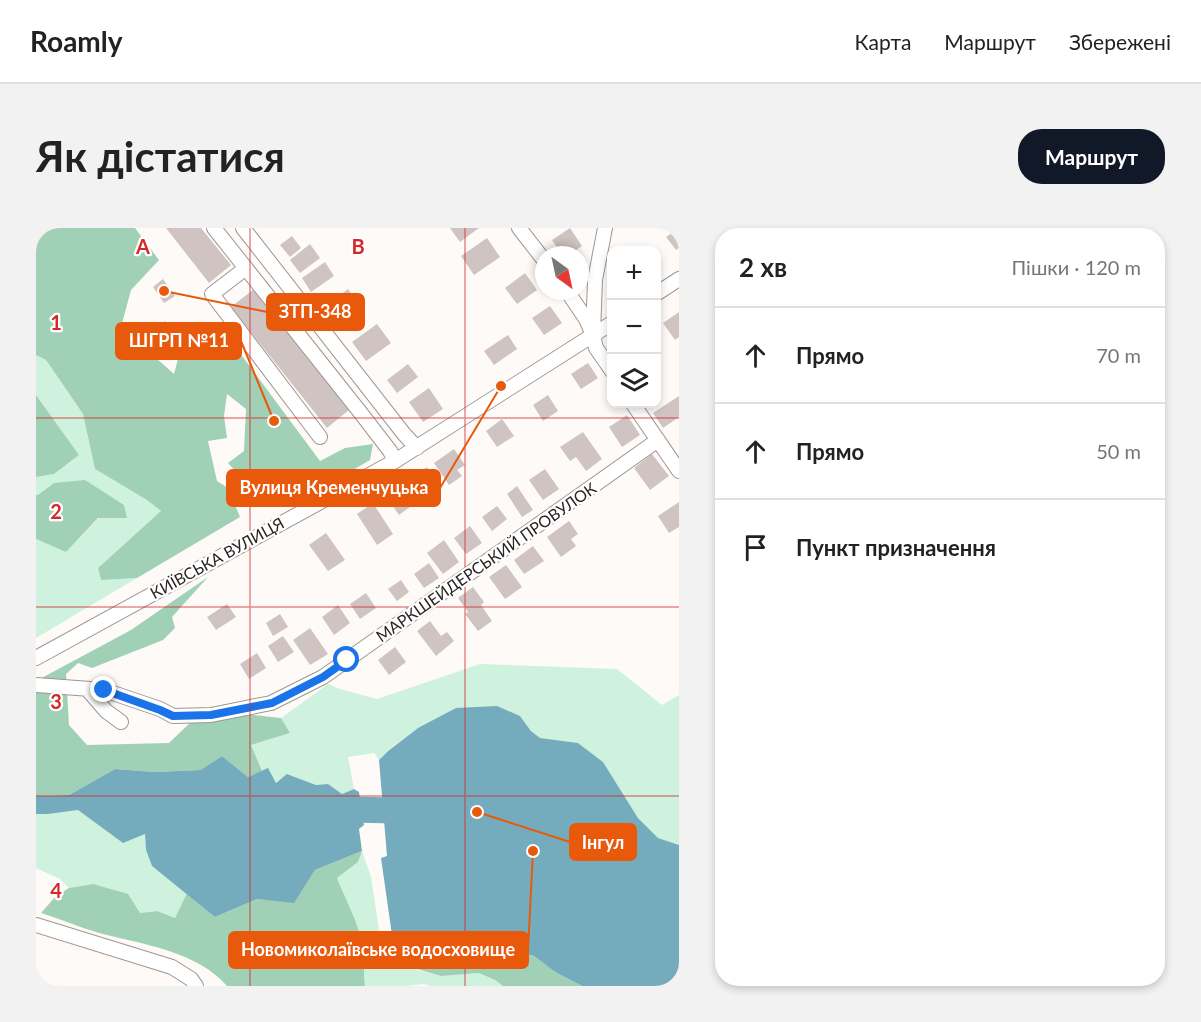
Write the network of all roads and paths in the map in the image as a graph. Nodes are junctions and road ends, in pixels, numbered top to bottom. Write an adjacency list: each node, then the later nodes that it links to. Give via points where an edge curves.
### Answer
1 (214, 228): 6 (street)
2 (243, 228): 16 (street)
3 (519, 228): 5 (street)
4 (605, 228): 11 (street, via 595,280)
5 (535, 248)
6 (246, 267): 14 (street, via 212,294); 17 (street)
7 (679, 279): 8 (street)
8 (661, 291)
9 (573, 300): 11 (street)
10 (607, 326): 11 (street, КИЇВСЬКА ВУЛИЦЯ)
11 (593, 334): 12 (street, via 596,348); 16 (street, КИЇВСЬКА ВУЛИЦЯ)
12 (607, 364)
13 (636, 408): 15 (street)
14 (320, 437)
15 (657, 440): 18 (street); 21 (street, МАРКШЕЙДЕРСЬКИЙ ПРОВУЛОК, via 323,677 272,703 211,715 173,716 104,690)
16 (417, 448): 17 (street, КИЇВСЬКА ВУЛИЦЯ)
17 (395, 461): 19 (street, КИЇВСЬКА ВУЛИЦЯ)
18 (679, 471)
19 (36, 658)
20 (36, 685): 21 (street, МАРКШЕЙДЕРСЬКИЙ ПРОВУЛОК)
21 (87, 689): 22 (street)
22 (121, 722)
23 (36, 925): 24 (street, via 172,967)
24 (196, 986)

